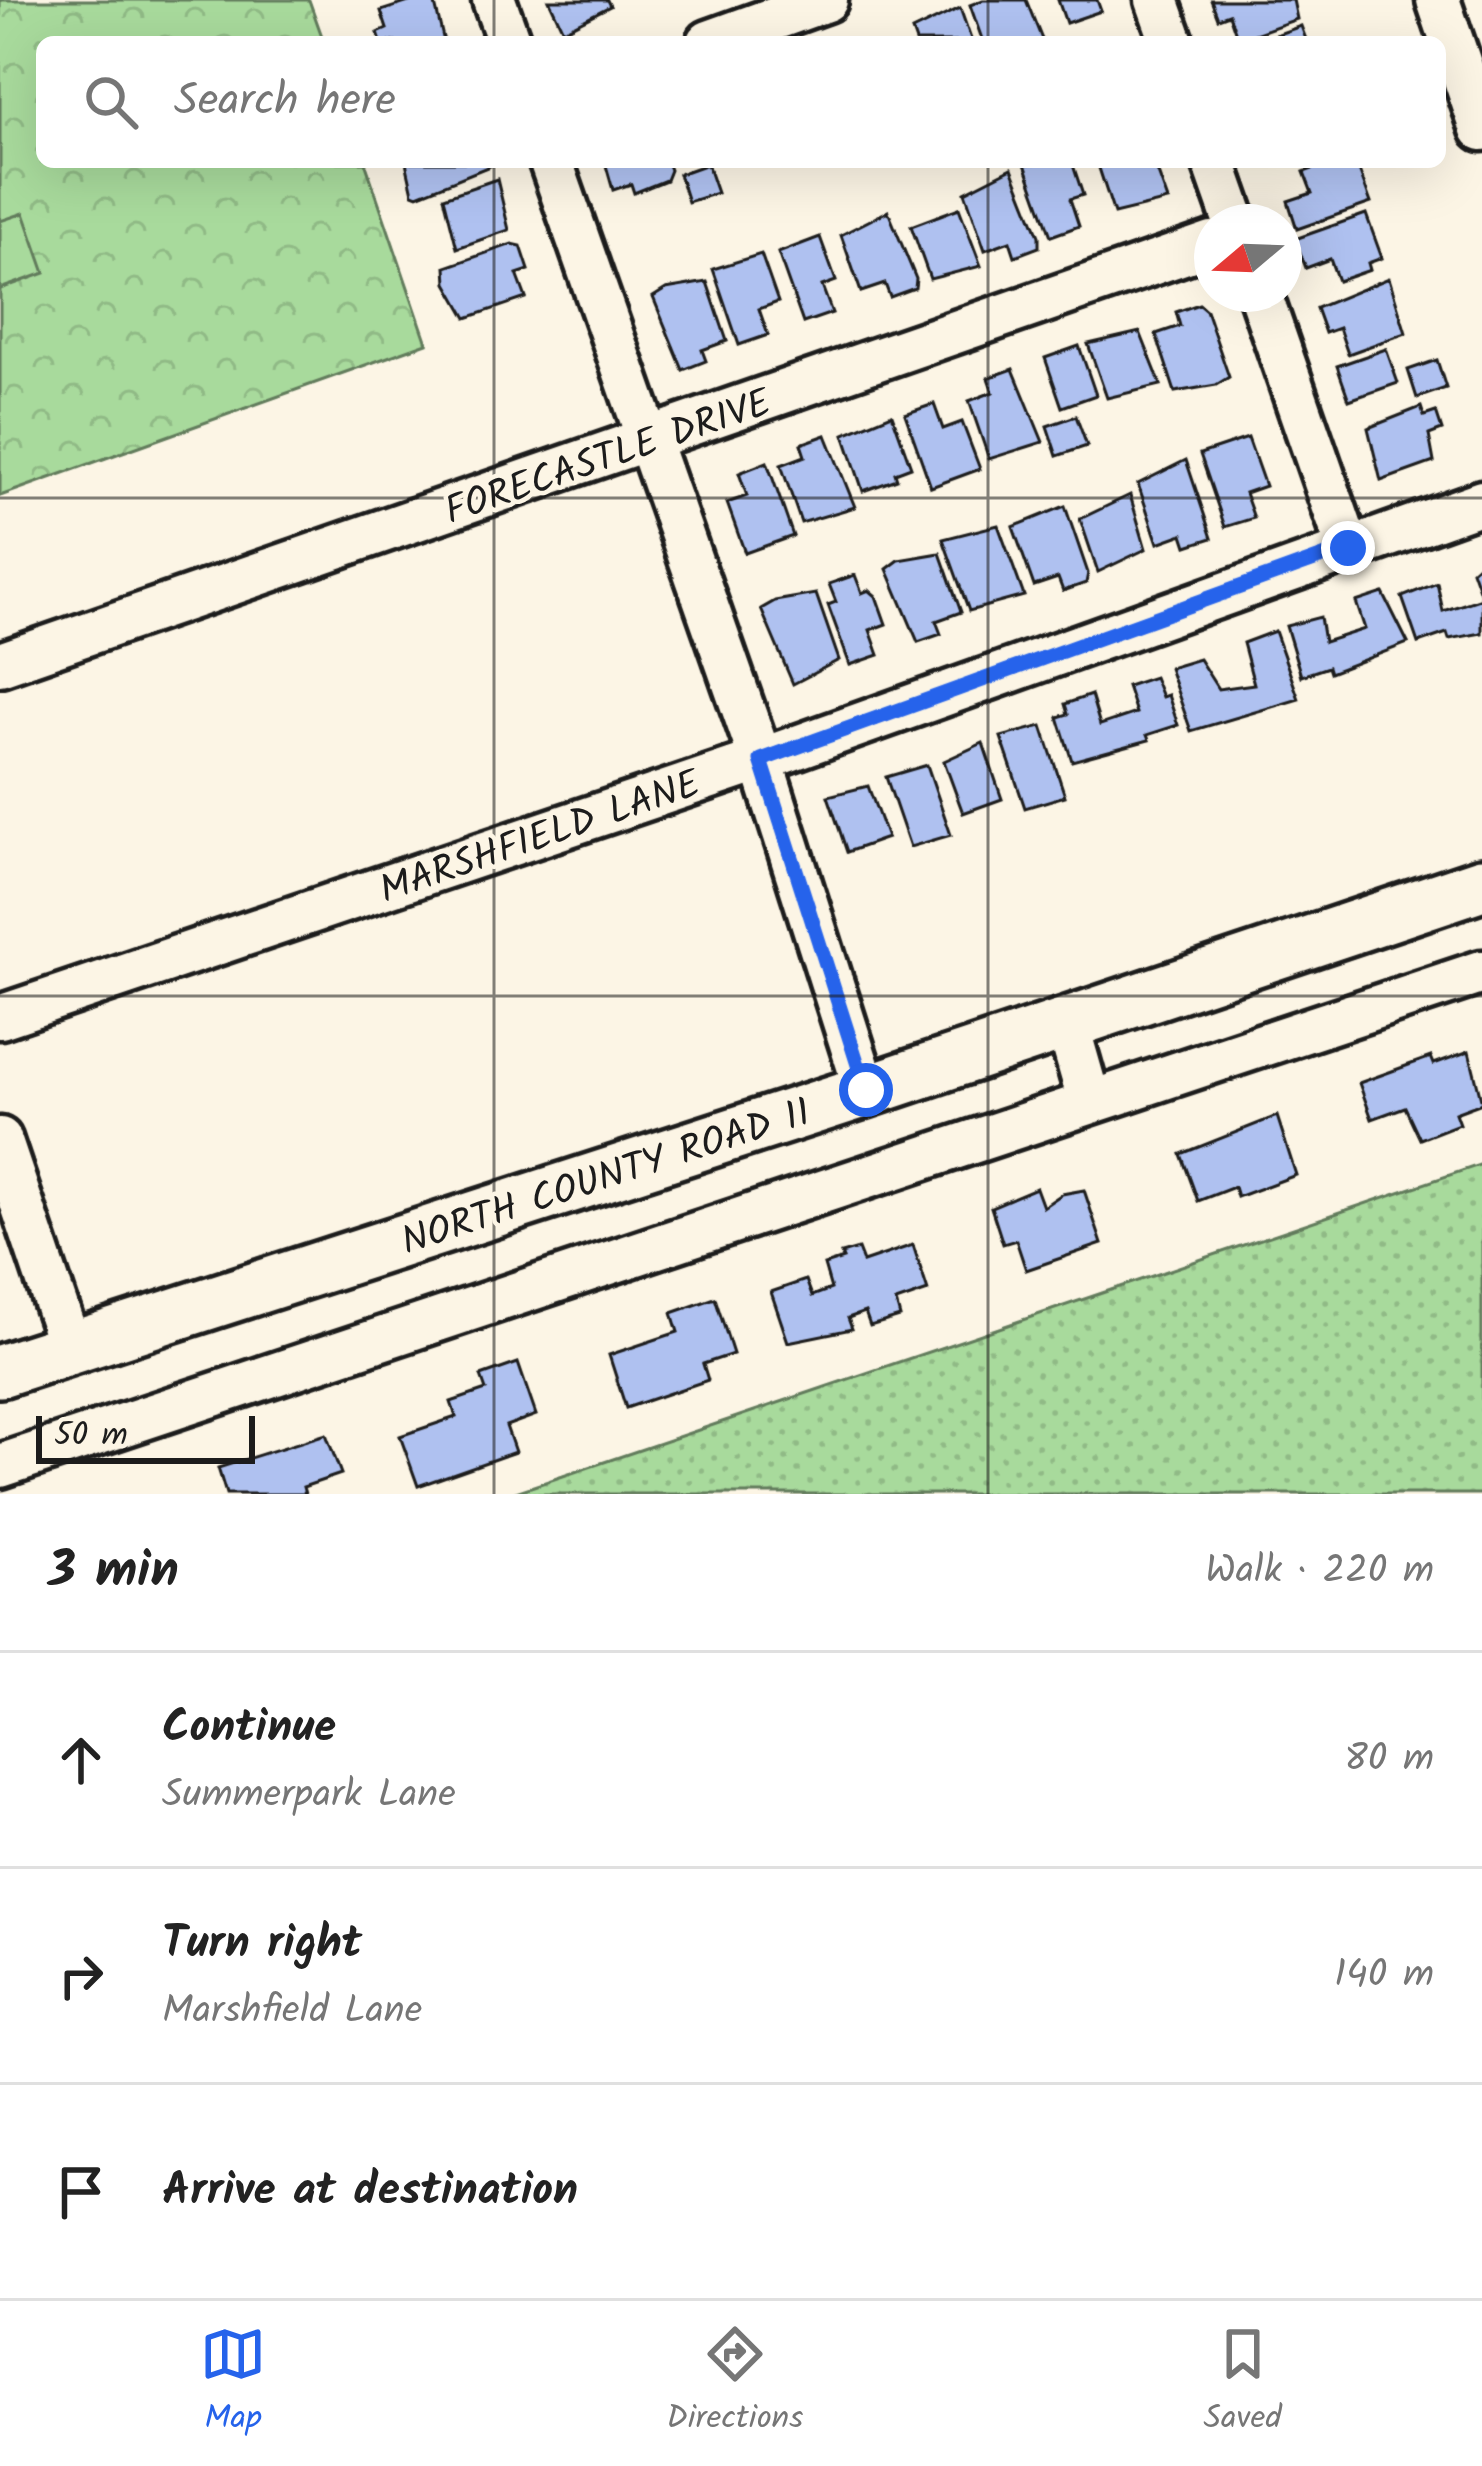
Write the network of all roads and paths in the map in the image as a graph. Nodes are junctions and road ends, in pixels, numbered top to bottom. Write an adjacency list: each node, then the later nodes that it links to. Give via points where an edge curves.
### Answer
1 (494, 0): 5 (street)
2 (826, 0): 6 (street)
3 (1157, 0): 7 (street)
4 (1438, 0): 8 (street)
5 (507, 36)
6 (726, 36)
7 (1170, 36)
8 (1482, 129)
9 (553, 168): 14 (street)
10 (1216, 168): 11 (street)
11 (1228, 204)
12 (1194, 250): 14 (street, FORECASTLE DRIVE)
13 (1265, 312): 16 (street)
14 (650, 441): 17 (street, FORECASTLE DRIVE); 18 (street)
15 (1482, 502): 16 (street, MARSHFIELD LANE)
16 (1348, 548): 18 (street, MARSHFIELD LANE)
17 (0, 664)
18 (761, 760): 21 (street, MARSHFIELD LANE); 23 (street)
19 (1482, 884): 22 (main road, NORTH COUNTY ROAD 11)
20 (1482, 972): 24 (street)
21 (0, 1017)
22 (1067, 1023): 23 (main road, NORTH COUNTY ROAD 11); 24 (street)
23 (866, 1090): 26 (main road, NORTH COUNTY ROAD 11)
24 (1089, 1100): 28 (street)
25 (0, 1139): 26 (street)
26 (70, 1346): 27 (main road, NORTH COUNTY ROAD 11)
27 (0, 1371)
28 (0, 1466)

